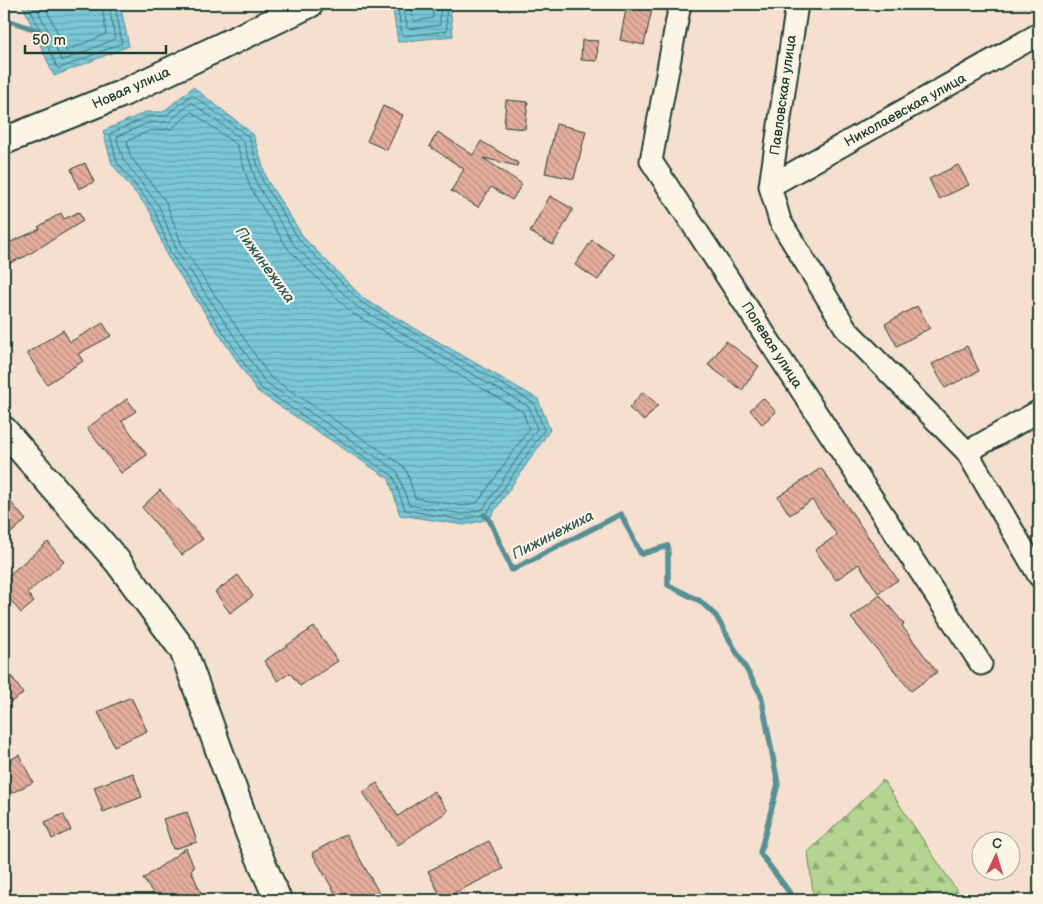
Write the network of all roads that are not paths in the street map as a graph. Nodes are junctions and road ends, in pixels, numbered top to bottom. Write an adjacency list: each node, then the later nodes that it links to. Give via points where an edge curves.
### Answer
1 (310, 4): 5 (street, Новая улица, via 121,94)
2 (680, 4): 11 (street, Полевая улица, via 651,161)
3 (797, 4): 6 (street, Павловская улица)
4 (1039, 34): 6 (street, Николаевская улица)
5 (4, 141)
6 (770, 186): 9 (street, via 780,221 847,330)
7 (1039, 411): 9 (street)
8 (4, 430): 12 (street, via 118,562 183,650 249,833)
9 (967, 452): 10 (street)
10 (1039, 576)
11 (981, 664)
12 (278, 900)

